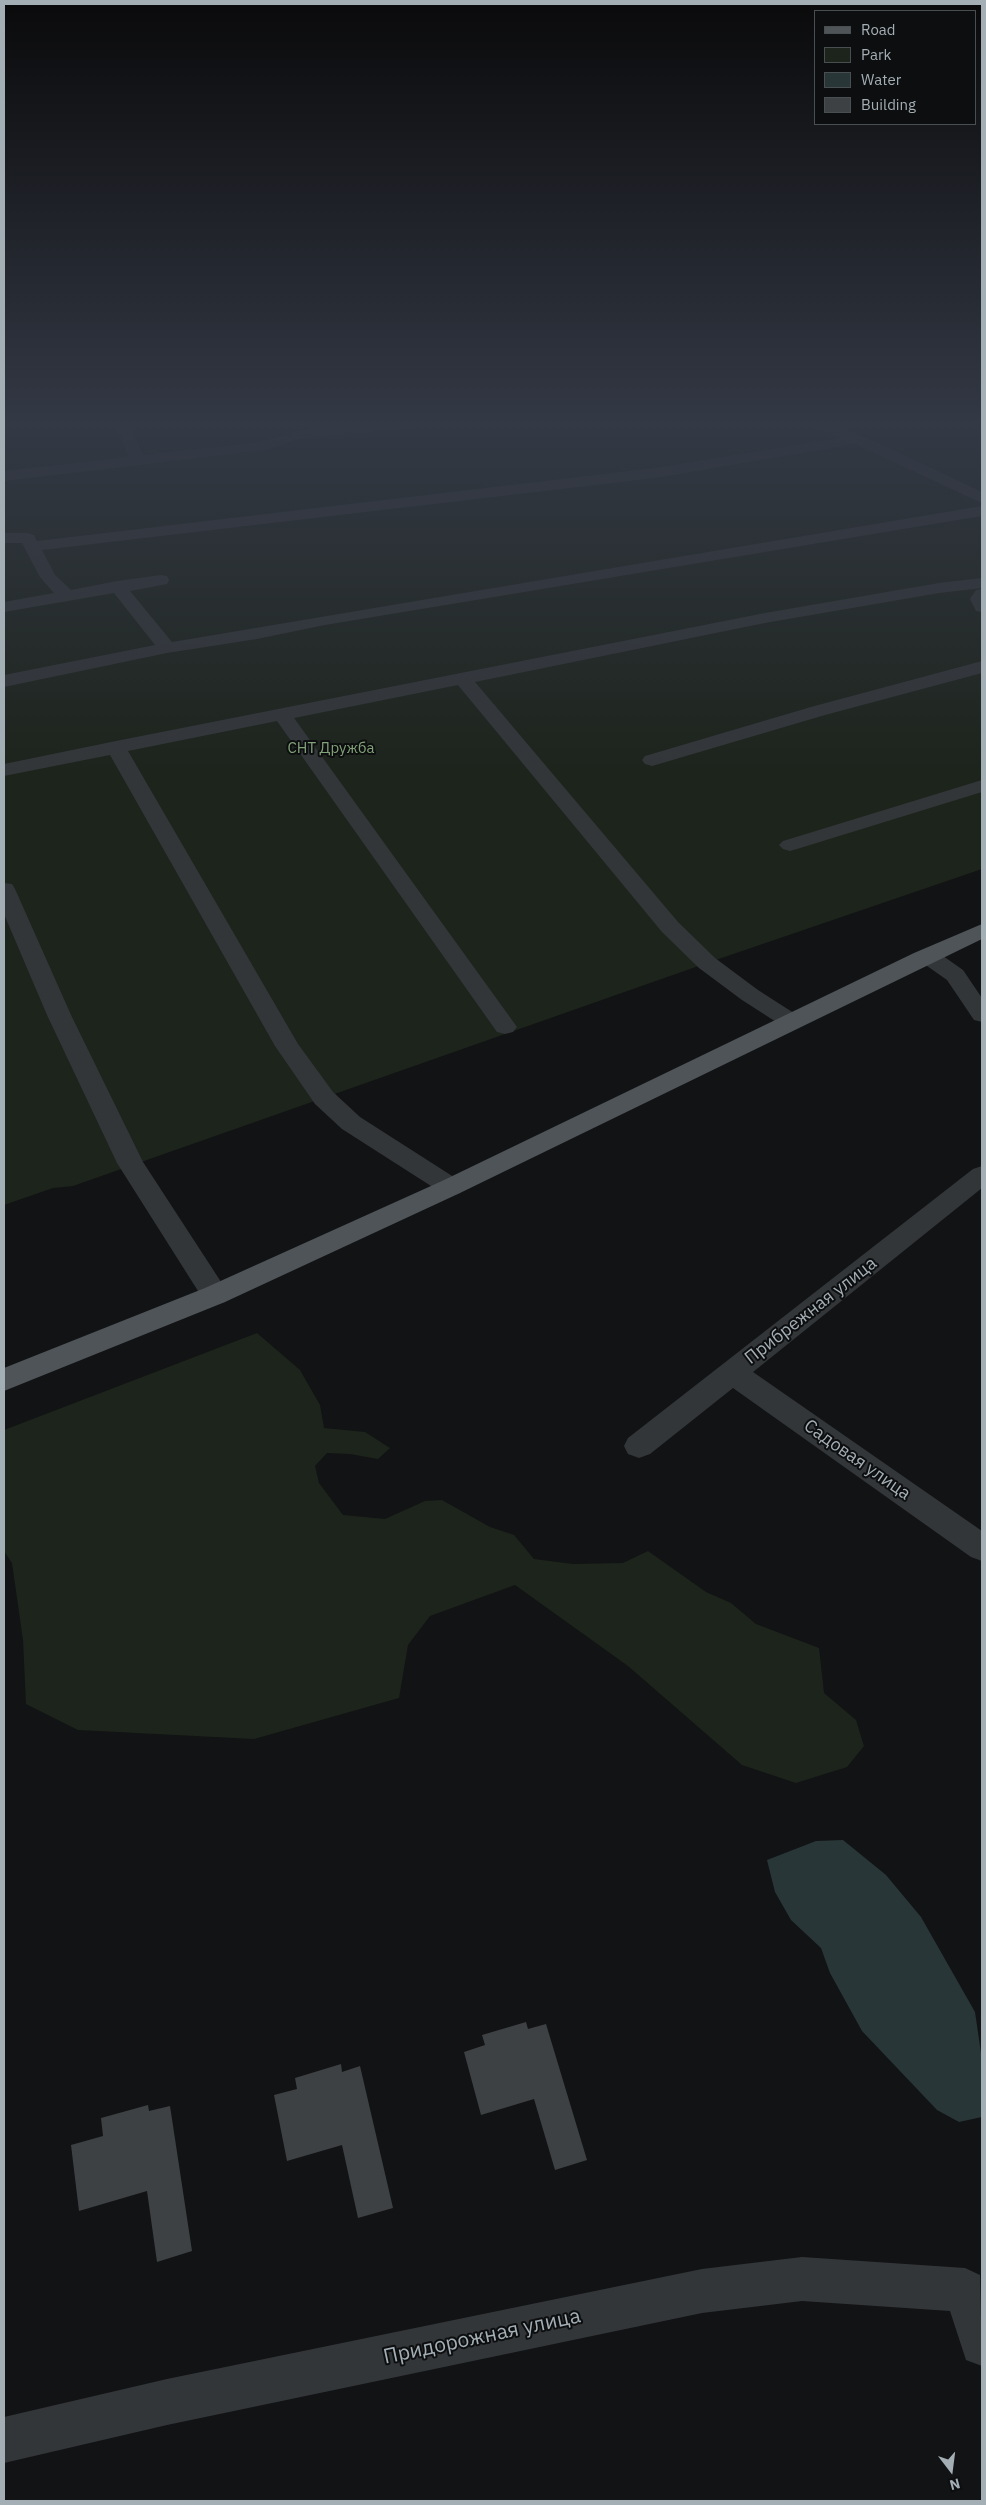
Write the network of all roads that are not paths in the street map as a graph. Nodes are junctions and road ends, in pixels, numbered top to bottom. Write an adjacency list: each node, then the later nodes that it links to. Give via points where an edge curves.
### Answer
1 (4, 538): 4 (street, via 28,538)
2 (102, 538): 4 (street)
3 (825, 538): 12 (street, via 586,575)
4 (33, 546): 9 (street, via 48,577)
5 (161, 580): 7 (street)
6 (982, 583): 14 (street, via 765,618)
7 (117, 586): 9 (street); 12 (street)
8 (982, 594): 11 (street, via 979,599)
9 (66, 595): 10 (street)
10 (4, 607)
11 (982, 607)
12 (167, 648): 15 (street)
13 (982, 667): 18 (street, via 818,710)
14 (462, 678): 16 (street); 26 (street, via 670,927 706,963)
15 (4, 682)
16 (282, 714): 17 (street); 27 (street)
17 (116, 747): 19 (street); 29 (street, via 287,1046 324,1098 351,1123)
18 (652, 760)
19 (4, 770)
20 (982, 786): 21 (street)
21 (790, 845)
22 (4, 889): 30 (street, via 59,1015 130,1163)
23 (982, 931): 24 (main road)
24 (928, 956): 25 (street, via 955,975); 26 (main road)
25 (982, 1015)
26 (792, 1022): 29 (main road)
27 (505, 1027)
28 (982, 1175): 31 (street, Прибрежная улица)
29 (451, 1187): 30 (main road)
30 (215, 1295): 32 (main road)
31 (732, 1372): 33 (street, Прибрежная улица); 34 (street, Садовая улица)
32 (4, 1380)
33 (639, 1446)
34 (982, 1548)
35 (982, 2344): 36 (street, Придорожная улица, via 965,2290 802,2279 702,2290 167,2402)
36 (4, 2440)

